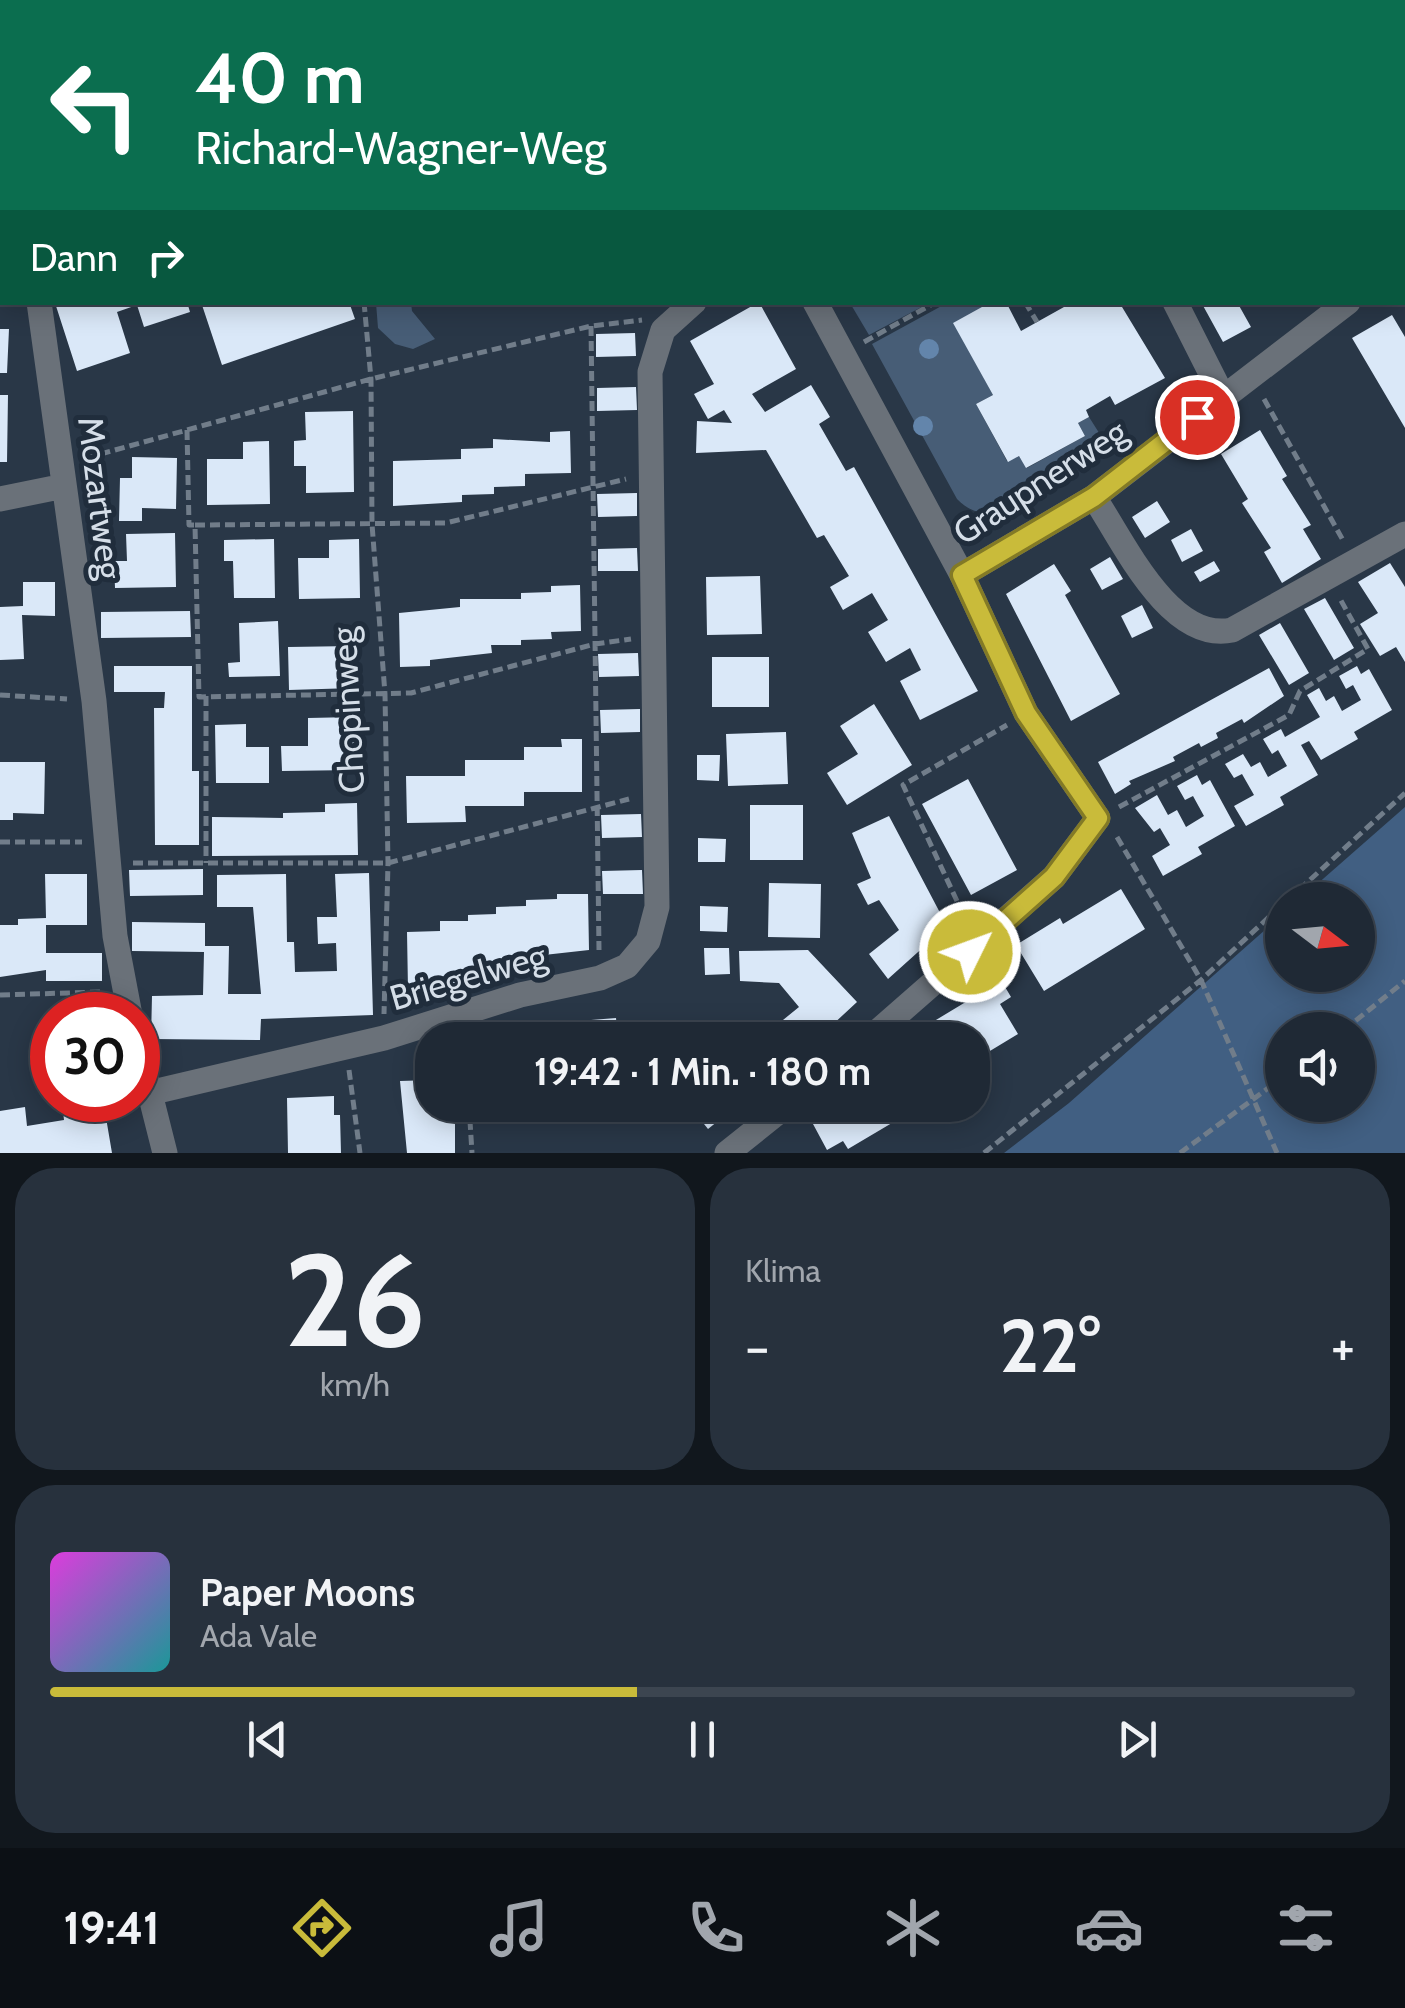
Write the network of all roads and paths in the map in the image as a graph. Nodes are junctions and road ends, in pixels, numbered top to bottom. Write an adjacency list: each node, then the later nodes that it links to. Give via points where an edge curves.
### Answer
1 (39, 305): 18 (street, Mozartweg)
2 (364, 305): 14 (path, Chopinweg)
3 (691, 305): 11 (street)
4 (816, 305): 12 (street)
5 (931, 305): 12 (path)
6 (1027, 305): 9 (path)
7 (1177, 305): 15 (street)
8 (1344, 305): 13 (street, Graupnerweg)
9 (1037, 322)
10 (590, 326): 11 (path, via 639,319); 14 (path); 19 (path)
11 (663, 330): 17 (street, Briegelweg, via 650,372)
12 (842, 354): 26 (street)
13 (1250, 373): 15 (street, Graupnerweg); 25 (path)
14 (371, 380): 16 (path); 22 (path, Chopinweg)
15 (1222, 396): 20 (street, Graupnerweg)
16 (188, 430): 18 (path); 23 (path, via 190,526)
17 (653, 474): 19 (path); 28 (street, Briegelweg)
18 (63, 476): 21 (street); 35 (street, Mozartweg)
19 (593, 485): 22 (path, via 446,523); 29 (path)
20 (1094, 497): 26 (street, Graupnerweg); 27 (street, via 1154,589 1188,626 1214,634 1232,630)
21 (0, 499)
22 (372, 524): 23 (path); 32 (path, Chopinweg)
23 (196, 525): 34 (path, via 199,697)
24 (1405, 534): 25 (street)
25 (1355, 562): 27 (street)
26 (962, 575): 36 (street)
27 (1328, 577): 31 (path, via 1368,650)
28 (656, 636): 29 (path); 37 (street, Briegelweg)
29 (595, 644): 32 (path, via 411,693); 39 (path)
30 (1318, 666): 31 (path)
31 (1323, 677): 40 (path, via 1300,691 1289,716)
32 (385, 694): 34 (path); 44 (path, Chopinweg)
33 (0, 695): 35 (path)
34 (206, 696): 43 (path)
35 (94, 701): 42 (street, Mozartweg)
36 (1026, 713): 40 (street); 46 (path, via 903,785)
37 (656, 792): 39 (path); 48 (street, Briegelweg, via 657,907 648,941 628,966)
38 (1405, 793): 45 (path)
39 (597, 808): 44 (path); 48 (path)
40 (1098, 818): 49 (path, via 1122,842); 55 (street, via 1054,877)
41 (0, 842): 42 (path)
42 (109, 852): 43 (path); 51 (street, Mozartweg)
43 (206, 863): 44 (path)
44 (388, 863): 56 (path, Chopinweg)
45 (1307, 882)
46 (957, 901)
47 (1265, 920): 49 (path)
48 (600, 978): 56 (street, Briegelweg)
49 (1200, 980): 60 (path); 68 (path)
50 (1405, 982): 54 (path)
51 (126, 992)
52 (0, 995): 53 (path)
53 (30, 997)
54 (1367, 1012)
55 (889, 1022)
56 (384, 1038): 57 (street, Briegelweg)
57 (344, 1048): 58 (street, Briegelweg); 65 (path)
58 (160, 1090)
59 (1265, 1092): 60 (path)
60 (1256, 1099): 69 (path); 70 (path)
61 (157, 1122): 64 (street)
62 (470, 1122): 66 (path)
63 (766, 1122): 67 (street)
64 (165, 1153)
65 (360, 1153)
66 (472, 1153)
67 (727, 1153)
68 (984, 1153)
69 (1180, 1153)
70 (1277, 1153)

